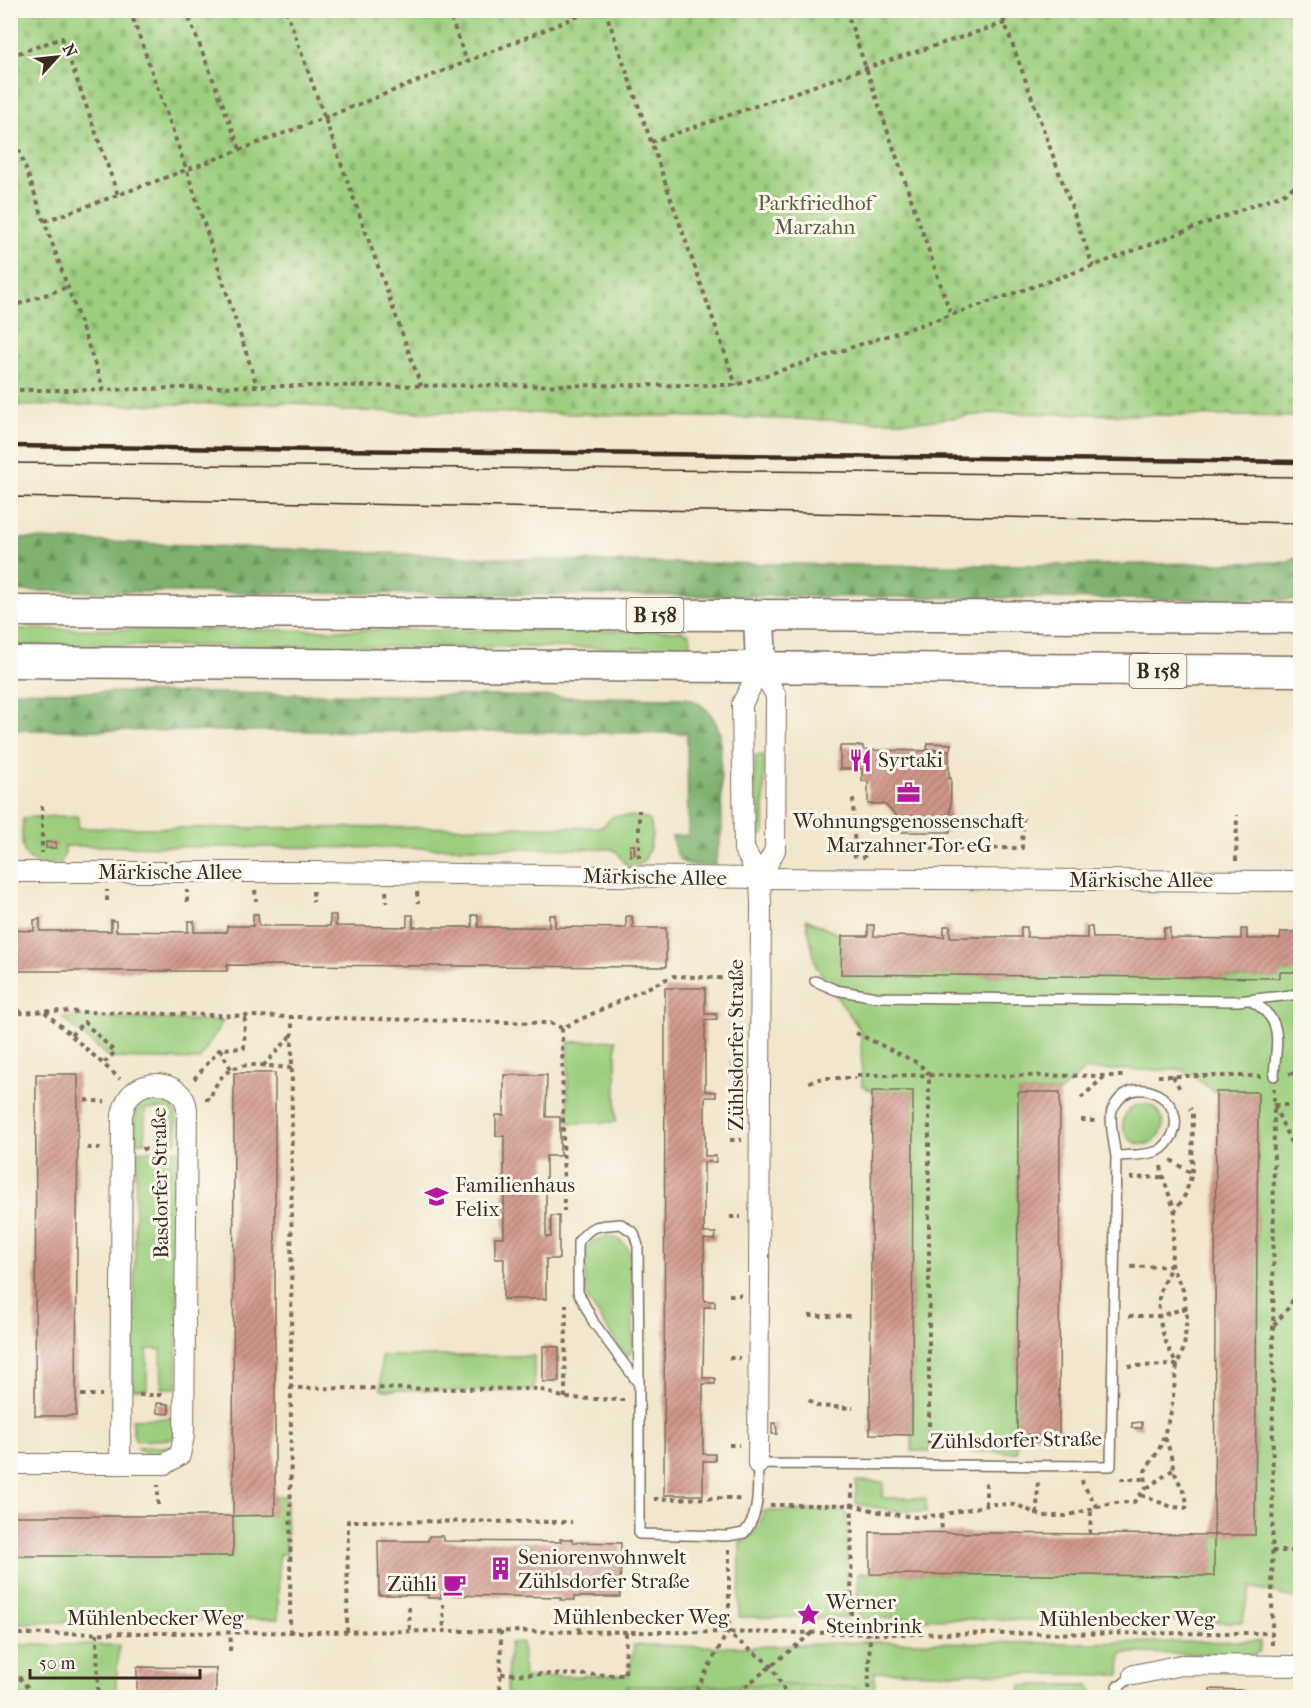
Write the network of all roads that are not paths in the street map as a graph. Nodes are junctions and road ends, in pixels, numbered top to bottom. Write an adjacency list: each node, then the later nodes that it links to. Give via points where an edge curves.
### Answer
1 (10, 611): 2 (main road, B 158)
2 (759, 616): 3 (main road, B 158); 5 (main road)
3 (1300, 618)
4 (10, 662): 5 (main road, B 158)
5 (761, 667): 6 (main road, B 158); 8 (street, Zühlsdorfer Straße, via 776,696 775,850); 8 (street, Zühlsdorfer Straße, via 742,704 744,849)
6 (1300, 671)
7 (10, 872): 8 (street, Märkische Allee)
8 (760, 879): 9 (street, Märkische Allee); 18 (street, Zühlsdorfer Straße)
9 (1300, 880)
10 (815, 981): 12 (lane, via 836,990 876,997)
11 (1300, 994): 12 (lane)
12 (1251, 1000): 13 (lane, via 1273,1018 1277,1032)
13 (1274, 1076)
14 (1116, 1156): 14 (lane, Zühlsdorfer Straße, via 1158,1151 1170,1141 1177,1117 1165,1099 1152,1091 1137,1089 1121,1096 1112,1110); 18 (lane, Zühlsdorfer Straße, via 1111,1466)
15 (639, 1384): 15 (lane, via 638,1246 633,1233 621,1224 596,1226 578,1242 578,1292 594,1323); 18 (lane, Zühlsdorfer Straße, via 639,1534 744,1533 755,1515)
16 (10, 1464): 17 (street, Basdorfer Straße)
17 (120, 1464): 17 (street, Basdorfer Straße, via 122,1115 133,1092 158,1083 175,1089 187,1109 184,1444 180,1455 165,1464)
18 (758, 1464)
19 (1300, 1666): 20 (street, via 1181,1665)
20 (1134, 1676): 21 (lane)
21 (1117, 1686)

